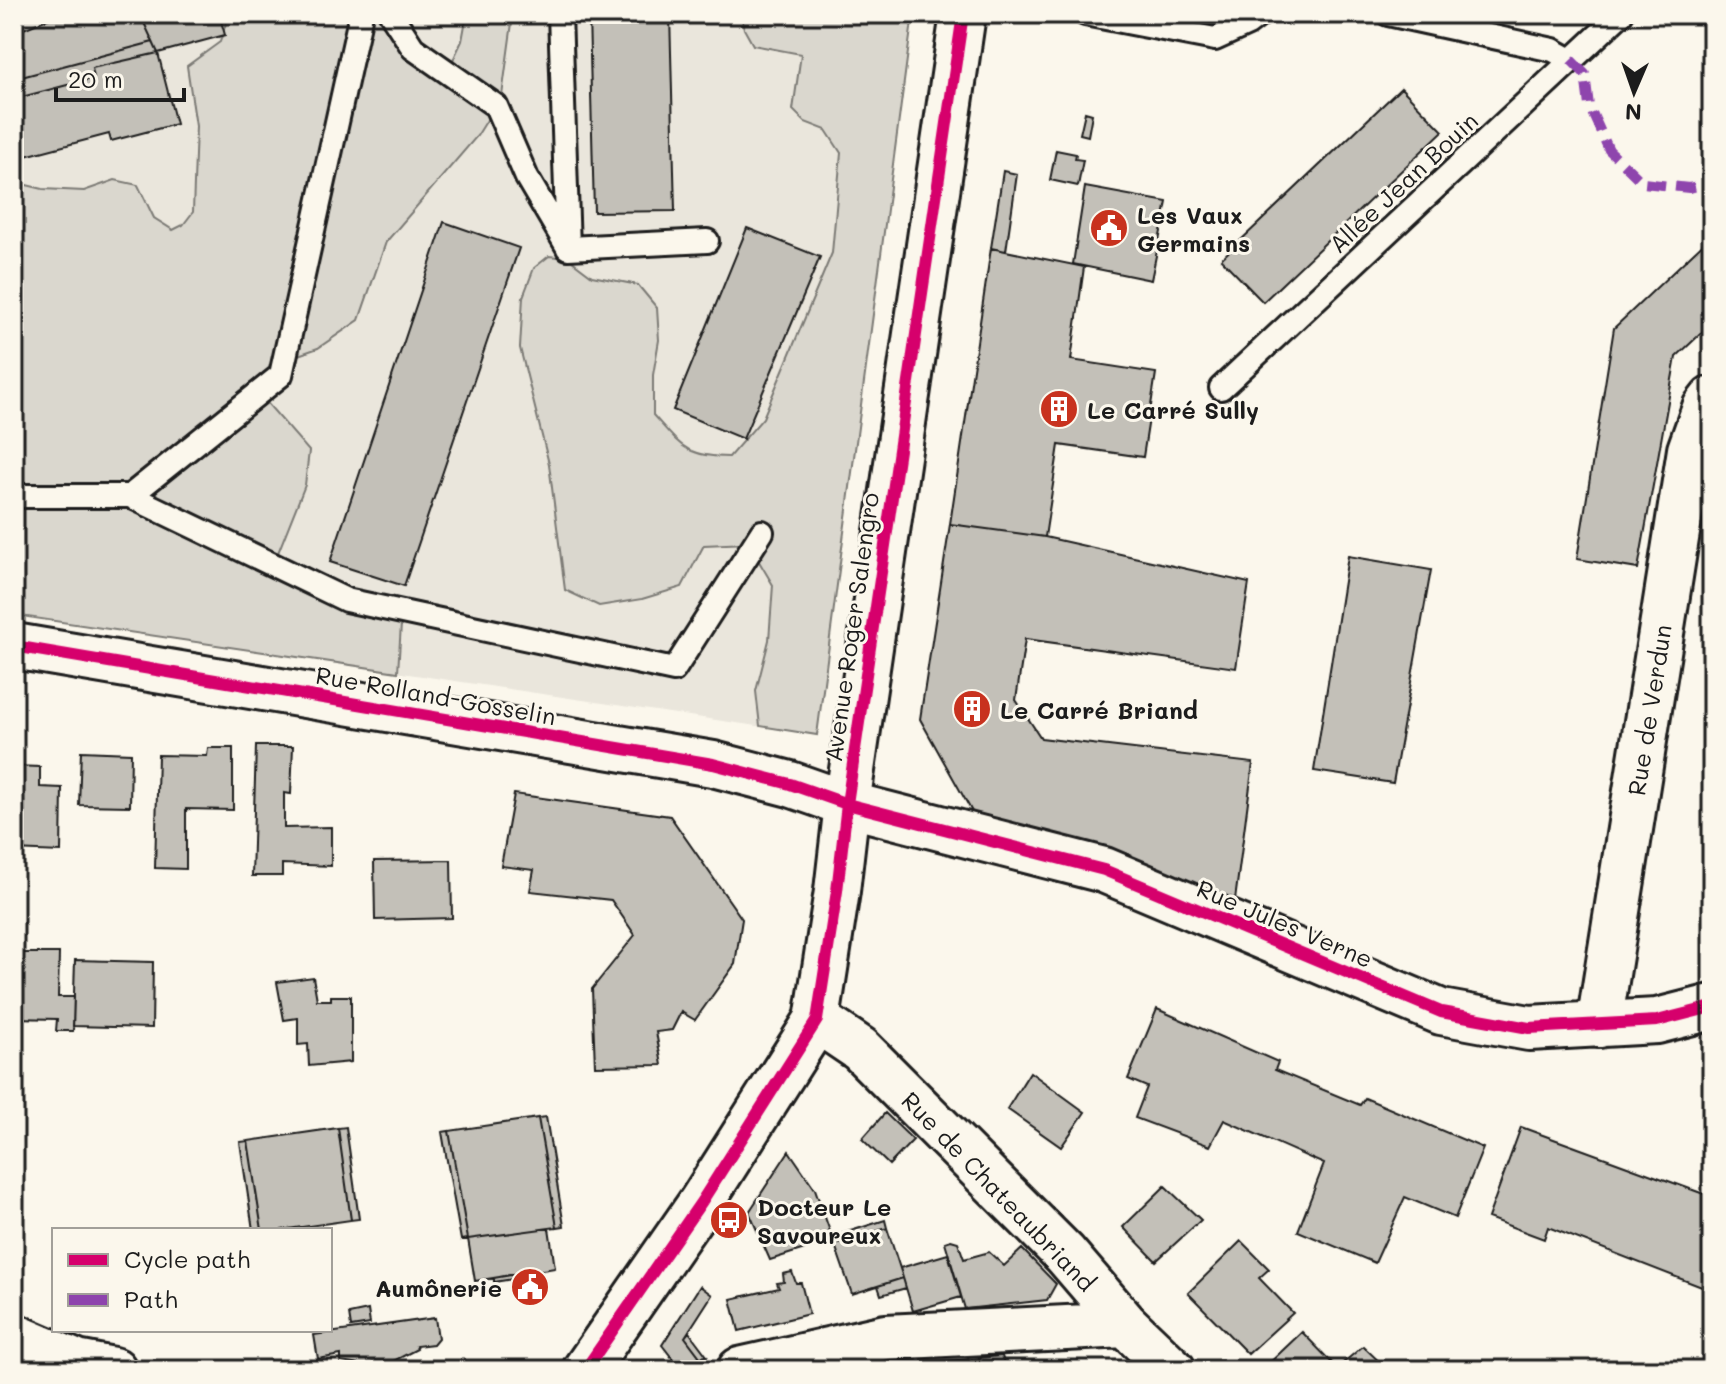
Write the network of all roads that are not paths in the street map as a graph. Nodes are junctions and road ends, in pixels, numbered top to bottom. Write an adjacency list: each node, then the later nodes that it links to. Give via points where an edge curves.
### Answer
1 (361, 14): 15 (lane, via 281,375)
2 (391, 14): 11 (lane, via 413,48 496,106 527,178)
3 (560, 14): 11 (lane)
4 (963, 14): 18 (street, Avenue Roger Salengro)
5 (1085, 14): 8 (lane, via 1215,39)
6 (1388, 14): 9 (lane, via 1553,50)
7 (1621, 14): 9 (lane, Allée Jean Bouin)
8 (1251, 17)
9 (1571, 60): 12 (lane, Allée Jean Bouin)
10 (707, 241): 11 (lane)
11 (568, 248)
12 (1221, 388)
13 (1712, 399): 21 (street, Rue de Verdun, via 1690,450)
14 (14, 496): 15 (lane)
15 (130, 496): 16 (lane, via 346,600 674,670)
16 (762, 532)
17 (14, 646): 18 (street, Rue Rolland-Gosselin, via 713,764)
18 (847, 804): 20 (street, Avenue Roger Salengro); 21 (street, Rue Jules Verne, via 1104,870 1441,1012 1529,1028)
19 (1712, 1007): 21 (street, Rue Jules Verne, via 1657,1021)
20 (817, 1020): 22 (street, Rue de Chateaubriand, via 860,1049 1065,1254); 25 (street, Avenue Roger Salengro, via 702,1201)
21 (1599, 1025)
22 (1126, 1325): 26 (street, via 886,1337); 27 (street, Rue de Chateaubriand)
23 (14, 1336): 24 (street, via 77,1363)
24 (114, 1370)
25 (585, 1370)
26 (740, 1370)
27 (1173, 1370)

